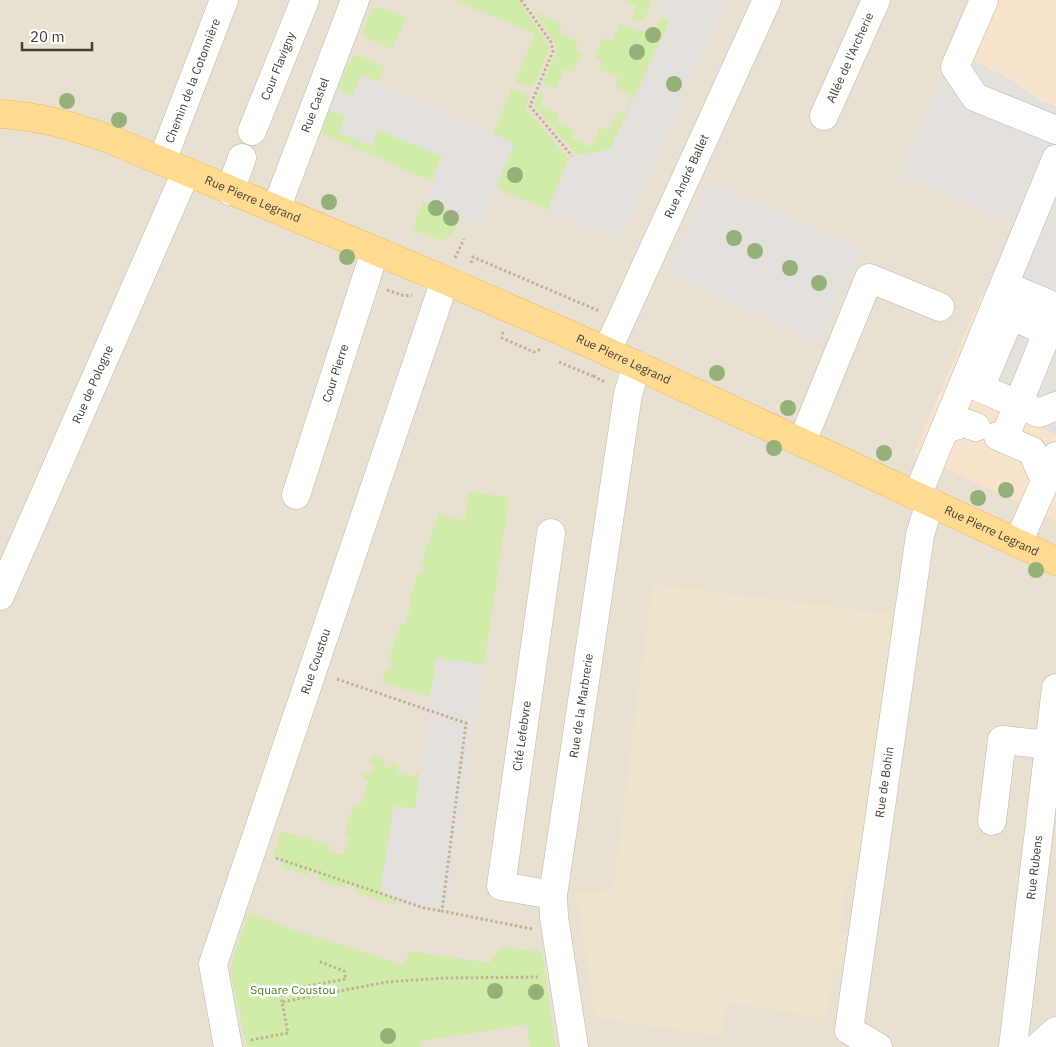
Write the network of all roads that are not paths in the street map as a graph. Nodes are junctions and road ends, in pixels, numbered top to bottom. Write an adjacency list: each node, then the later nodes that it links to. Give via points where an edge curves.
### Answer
1 (224, 0): 13 (street, Chemin de la Cotonnière)
2 (305, 0): 10 (street, Cour Flavigny)
3 (355, 0): 15 (street, Rue Castel)
4 (767, 0): 21 (street, Rue André Ballet)
5 (876, 0): 8 (street, Allée de l'Archerie)
6 (984, 0): 9 (street, via 956,67 975,97)
7 (0, 114): 13 (main road, Rue Pierre Legrand, via 60,122)
8 (824, 116)
9 (1056, 130)
10 (252, 131)
11 (242, 158): 14 (street)
12 (1056, 159): 18 (street)
13 (174, 166): 14 (main road, Rue Pierre Legrand); 35 (street, Rue de Pologne)
14 (230, 191): 15 (main road, Rue Pierre Legrand)
15 (276, 209): 16 (main road, Rue Pierre Legrand)
16 (375, 251): 17 (main road, Rue Pierre Legrand); 30 (street, Cour Pierre)
17 (445, 280): 21 (main road, Rue Pierre Legrand); 41 (street, Rue Coustou, via 213,964)
18 (1004, 285): 20 (street); 25 (street)
19 (940, 307): 27 (street, via 869,278)
20 (1053, 316): 23 (street); 23 (street, via 1011,315 980,388)
21 (607, 351): 22 (main road, Rue Pierre Legrand)
22 (638, 365): 27 (main road, Rue Pierre Legrand); 39 (street, Rue de la Marbrerie, via 628,394)
23 (1018, 404): 24 (street, via 1039,413); 26 (street)
24 (1056, 406)
25 (945, 429): 26 (street, via 965,423); 31 (street)
26 (993, 434): 29 (street, via 1032,451)
27 (802, 442): 31 (main road, Rue Pierre Legrand)
28 (1056, 456): 29 (street)
29 (1045, 481): 33 (street)
30 (296, 495)
31 (924, 499): 33 (main road, Rue Pierre Legrand); 43 (street, Rue de Bohin, via 850,1030)
32 (551, 533): 39 (street, Cité Lefebvre, via 501,886)
33 (1018, 543): 34 (main road, Rue Pierre Legrand)
34 (1056, 561)
35 (0, 596)
36 (1055, 703): 37 (street, Rue Rubens)
37 (1050, 745): 38 (street, via 1002,740); 44 (street, Rue Rubens)
38 (992, 821)
39 (553, 895): 42 (street, Rue de la Marbrerie)
40 (1056, 1032): 45 (street)
41 (228, 1046)
42 (574, 1047)
43 (878, 1047)
44 (1013, 1047)
45 (1038, 1047)

